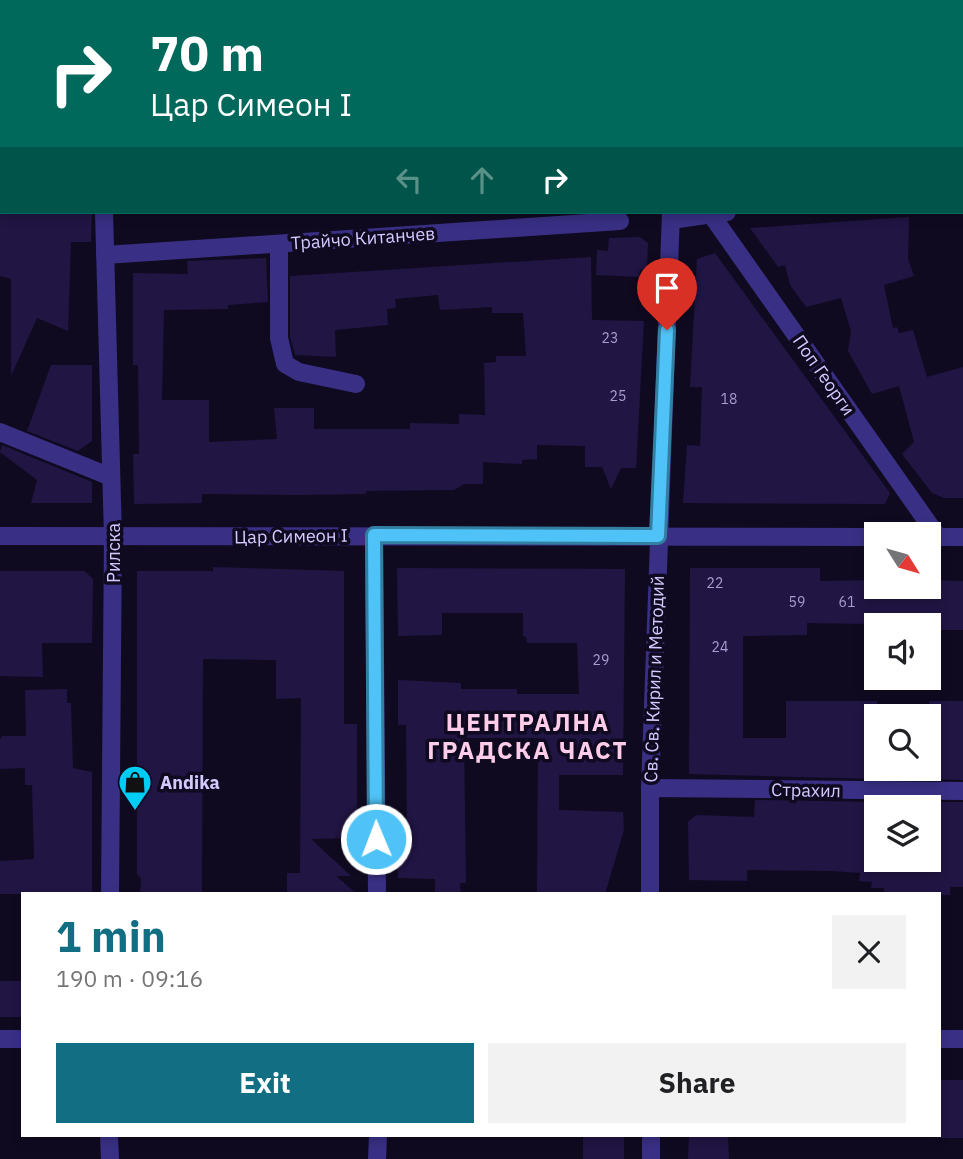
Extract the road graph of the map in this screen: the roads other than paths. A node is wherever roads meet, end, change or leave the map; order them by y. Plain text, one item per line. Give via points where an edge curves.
1 (104, 214) edge
2 (695, 214) edge
3 (720, 214) edge
4 (671, 216) edge
5 (621, 222) dead end
6 (279, 244) junction
7 (105, 255) junction
8 (356, 384) dead end
9 (0, 432) edge
10 (111, 477) junction
11 (924, 522) edge
12 (374, 535) junction
13 (0, 536) edge
14 (658, 536) junction
15 (113, 537) junction
16 (864, 537) edge
17 (942, 537) edge
18 (963, 537) edge
19 (650, 788) junction
20 (963, 792) edge
21 (110, 892) edge
22 (377, 892) edge
23 (650, 892) edge
24 (0, 1039) edge
25 (21, 1039) edge
26 (941, 1039) edge
27 (963, 1039) edge
28 (110, 1137) edge
29 (377, 1137) edge
30 (651, 1137) edge
31 (110, 1159) edge
32 (377, 1159) edge
33 (651, 1159) edge

1 - 7 street, Рилска
2 - 4 street
3 - 11 street, Поп Георги
4 - 14 street, Св. Св. Кирил и Методий
5 - 6 street, Трайчо Китанчев
6 - 7 street, Трайчо Китанчев
6 - 8 street via 279,338 285,363 299,372
7 - 10 street, Рилска
9 - 10 street
10 - 15 street, Рилска
12 - 14 street, Цар Симеон I
12 - 15 street, Цар Симеон I
12 - 22 street
13 - 15 street, Цар Симеон I
14 - 16 street, Цар Симеон I
14 - 19 street, Св. Св. Кирил и Методий
15 - 21 street, Рилска
17 - 18 street
19 - 20 street, Страхил
19 - 23 street, Св. Св. Кирил и Методий
24 - 25 street
26 - 27 street
28 - 31 street
29 - 32 street
30 - 33 street

